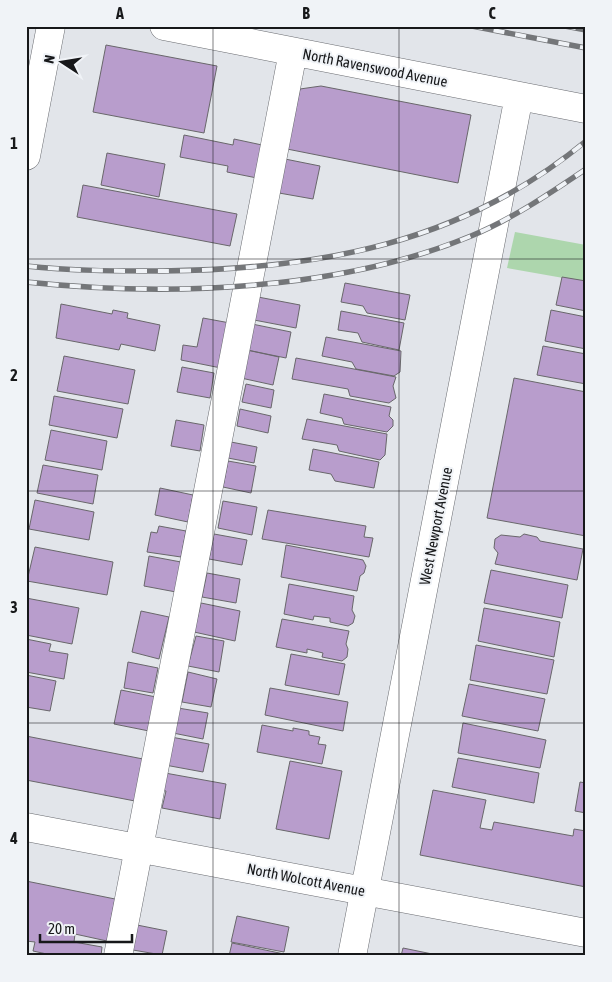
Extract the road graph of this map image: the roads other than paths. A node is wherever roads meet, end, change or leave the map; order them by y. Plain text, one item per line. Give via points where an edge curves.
1 (52, 26) edge
2 (164, 26) edge
3 (293, 52) junction
4 (519, 96) junction
5 (586, 109) edge
6 (26, 156) edge
7 (26, 827) edge
8 (139, 848) junction
9 (364, 892) junction
10 (586, 934) edge
11 (118, 956) edge
12 (352, 956) edge

1 - 6 street
2 - 3 street, North Ravenswood Avenue
3 - 4 street, North Ravenswood Avenue
3 - 8 street
4 - 5 street, North Ravenswood Avenue
4 - 9 street, West Newport Avenue
7 - 8 street, North Wolcott Avenue
8 - 9 street, North Wolcott Avenue
8 - 11 street
9 - 10 street, North Wolcott Avenue
9 - 12 street, West Newport Avenue

